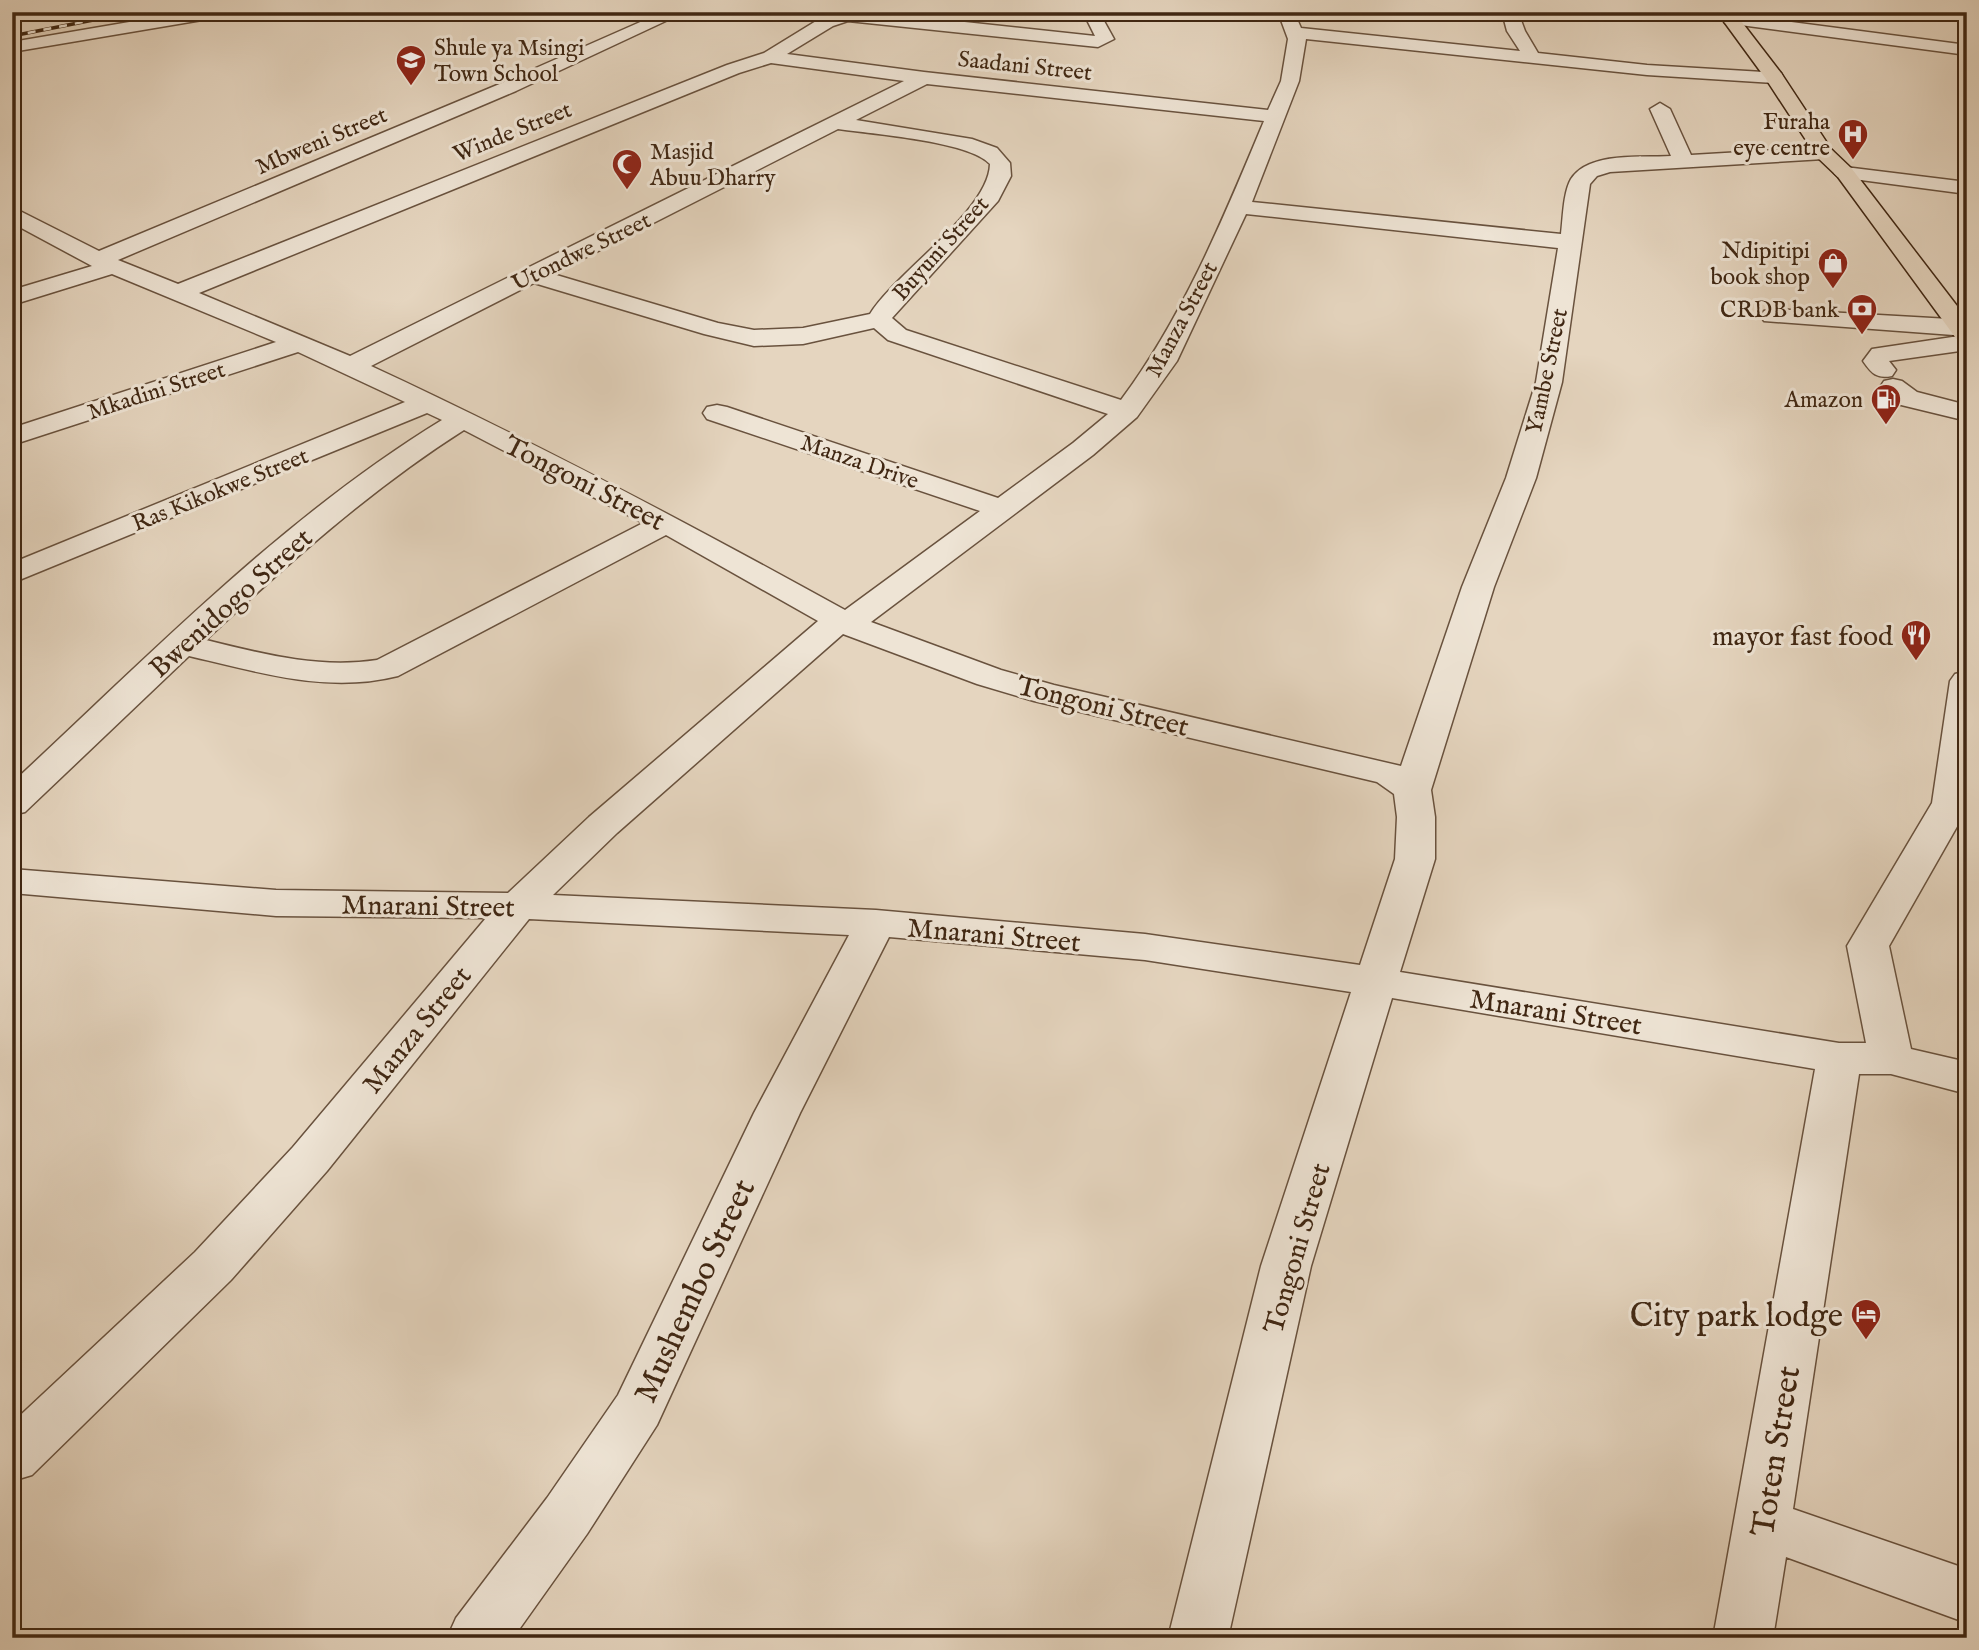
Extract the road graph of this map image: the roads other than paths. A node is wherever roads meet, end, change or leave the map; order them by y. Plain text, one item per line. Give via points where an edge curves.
1 (220, 12) edge
2 (677, 12) edge
3 (1091, 12) edge
4 (1510, 12) edge
5 (1947, 12) edge
6 (854, 14) edge
7 (1967, 15) edge
8 (1728, 16) edge
9 (1290, 22) edge
10 (12, 47) edge
11 (1967, 50) edge
12 (770, 57) junction
13 (1532, 58) junction
14 (1774, 77) junction
15 (924, 78) junction
16 (1660, 109) dead end
17 (1276, 117) junction
18 (839, 123) junction
19 (1824, 153) junction
20 (1684, 161) junction
21 (1845, 173) junction
22 (1967, 188) edge
23 (1239, 207) junction
24 (12, 214) edge
25 (1570, 242) junction
26 (107, 263) junction
27 (532, 275) junction
28 (177, 293) junction
29 (12, 298) edge
30 (1773, 316) dead end
31 (879, 319) junction
32 (1965, 334) edge
33 (300, 343) junction
34 (351, 366) junction
35 (427, 403) junction
36 (1128, 411) junction
37 (717, 413) dead end
38 (1967, 414) edge
39 (463, 419) junction
40 (12, 438) edge
41 (1003, 509) junction
42 (666, 523) junction
43 (12, 574) edge
44 (843, 622) junction
45 (182, 644) junction
46 (1967, 681) edge
47 (1412, 790) junction
48 (12, 804) edge
49 (12, 881) edge
50 (518, 906) junction
51 (876, 923) junction
52 (1378, 982) junction
53 (1839, 1058) junction
54 (1891, 1059) junction
55 (1967, 1078) edge
56 (12, 1458) edge
57 (1762, 1523) junction
58 (1967, 1596) edge
59 (477, 1638) edge
60 (1198, 1638) edge
61 (1742, 1638) edge

1 - 10 street
2 - 26 street, Mbweni Street
3 - 6 street via 1105,39 1098,42
4 - 13 street
5 - 7 street
6 - 12 street, Winde Street via 816,29
8 - 11 street
8 - 14 highway
9 - 13 street
9 - 17 street, Manza Street via 1297,39 1290,81
12 - 15 street, Saadani Street
12 - 28 street, Winde Street
13 - 14 street
14 - 19 highway
15 - 17 street, Saadani Street
15 - 18 street, Utondwe Street
16 - 20 street
17 - 23 street, Manza Street
18 - 27 street, Utondwe Street
18 - 31 street, Buyuni Street via 965,143 990,152 1000,163 1000,176 990,196
19 - 20 street, Yambe Street
19 - 21 highway
20 - 25 street, Yambe Street via 1607,166 1590,172 1580,182
21 - 22 street
21 - 32 highway
23 - 25 street
23 - 36 street, Manza Street via 1164,361
24 - 26 street, Tongoni Street
25 - 47 street, Yambe Street via 1549,382 1539,418
26 - 28 street, Tongoni Street
26 - 29 street, Mbweni Street
27 - 31 street via 754,338 803,336
27 - 34 street, Utondwe Street
28 - 33 street, Tongoni Street
30 - 32 street
31 - 36 street, Buyuni Street via 897,335
32 - 38 street via 1881,354 1876,360 1907,398
33 - 34 street, Tongoni Street
33 - 40 street, Mkadini Street
34 - 35 street, Tongoni Street
35 - 39 street, Tongoni Street
35 - 43 street, Ras Kikokwe Street
36 - 41 street, Manza Street
37 - 41 street, Manza Drive
39 - 42 street, Tongoni Street
39 - 45 street, Bwenidogo Street via 372,477
41 - 44 street, Manza Street
42 - 44 street, Tongoni Street
42 - 45 street via 386,669 353,675 318,674
44 - 47 street, Tongoni Street via 1046,694 1334,759 1390,774
44 - 50 street, Manza Street via 603,825
45 - 48 street, Bwenidogo Street
46 - 54 street via 1951,803 1868,946
47 - 52 street, Tongoni Street via 1415,859
49 - 50 street, Mnarani Street via 276,903
50 - 51 street, Mnarani Street
50 - 56 street, Manza Street via 310,1159 213,1266
51 - 52 street, Mnarani Street via 1144,947
51 - 59 street, Mushembo Street via 776,1113 638,1409
52 - 53 street, Mnarani Street
52 - 60 street, Tongoni Street via 1286,1266
53 - 54 street, Mnarani Street
53 - 57 street, Toten Street
54 - 55 street, Mnarani Street
57 - 58 street
57 - 61 street, Toten Street

